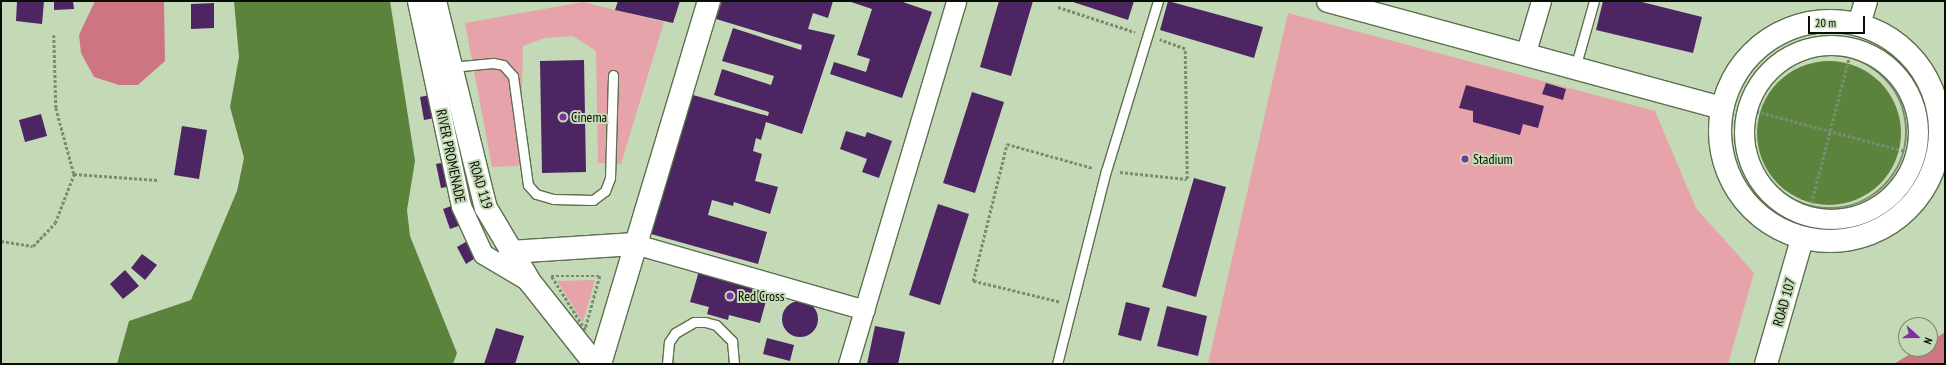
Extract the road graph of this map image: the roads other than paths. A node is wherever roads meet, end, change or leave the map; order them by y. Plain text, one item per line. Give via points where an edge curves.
1 (417, 1) edge
2 (435, 1) edge
3 (709, 1) edge
4 (956, 1) edge
5 (1158, 1) edge
6 (1328, 1) edge
7 (1541, 1) edge
8 (1594, 1) edge
9 (1866, 1) edge
10 (1859, 24) junction
11 (1525, 55) junction
12 (449, 67) junction
13 (1575, 68) junction
14 (613, 75) dead end
15 (1721, 108) junction
16 (1941, 161) edge
17 (1868, 212) joint
18 (1802, 239) junction
19 (635, 244) junction
20 (510, 252) junction
21 (530, 282) junction
22 (865, 310) junction
23 (595, 364) edge
24 (600, 364) edge
25 (667, 364) edge
26 (734, 364) edge
27 (848, 364) edge
28 (1057, 364) edge
29 (1766, 364) edge

1 - 21 street, RIVER PROMENADE via 461,206 484,254
2 - 12 street, ROAD 119
3 - 19 street
4 - 22 street
5 - 28 lane via 1145,35
6 - 11 street
7 - 11 street
8 - 13 lane
9 - 10 street
10 - 15 street via 1825,20 1791,27 1760,45 1737,71
10 - 16 street via 1891,38 1917,61 1934,91 1941,125
11 - 13 street
12 - 14 lane via 493,63 503,65 513,76 528,184 536,194 553,199 593,200 605,191 610,178
12 - 20 street, ROAD 119 via 486,208
13 - 15 street
15 - 18 street via 1720,138 1727,172 1744,202 1770,225
16 - 18 street via 1923,192 1900,218 1876,232 1836,243
17 - 17 street via 1892,195 1910,171 1918,142 1917,112 1906,85 1887,64 1856,48 1836,44 1809,47 1783,59 1759,84 1749,102 1744,129 1748,157 1761,184 1782,205 1809,217 1839,219
18 - 29 street, ROAD 107
19 - 20 street
19 - 22 street
19 - 24 street
20 - 21 street, ROAD 119
21 - 23 street, ROAD 119
22 - 27 street
25 - 26 lane via 669,342 675,333 694,322 705,322 716,325 732,341

